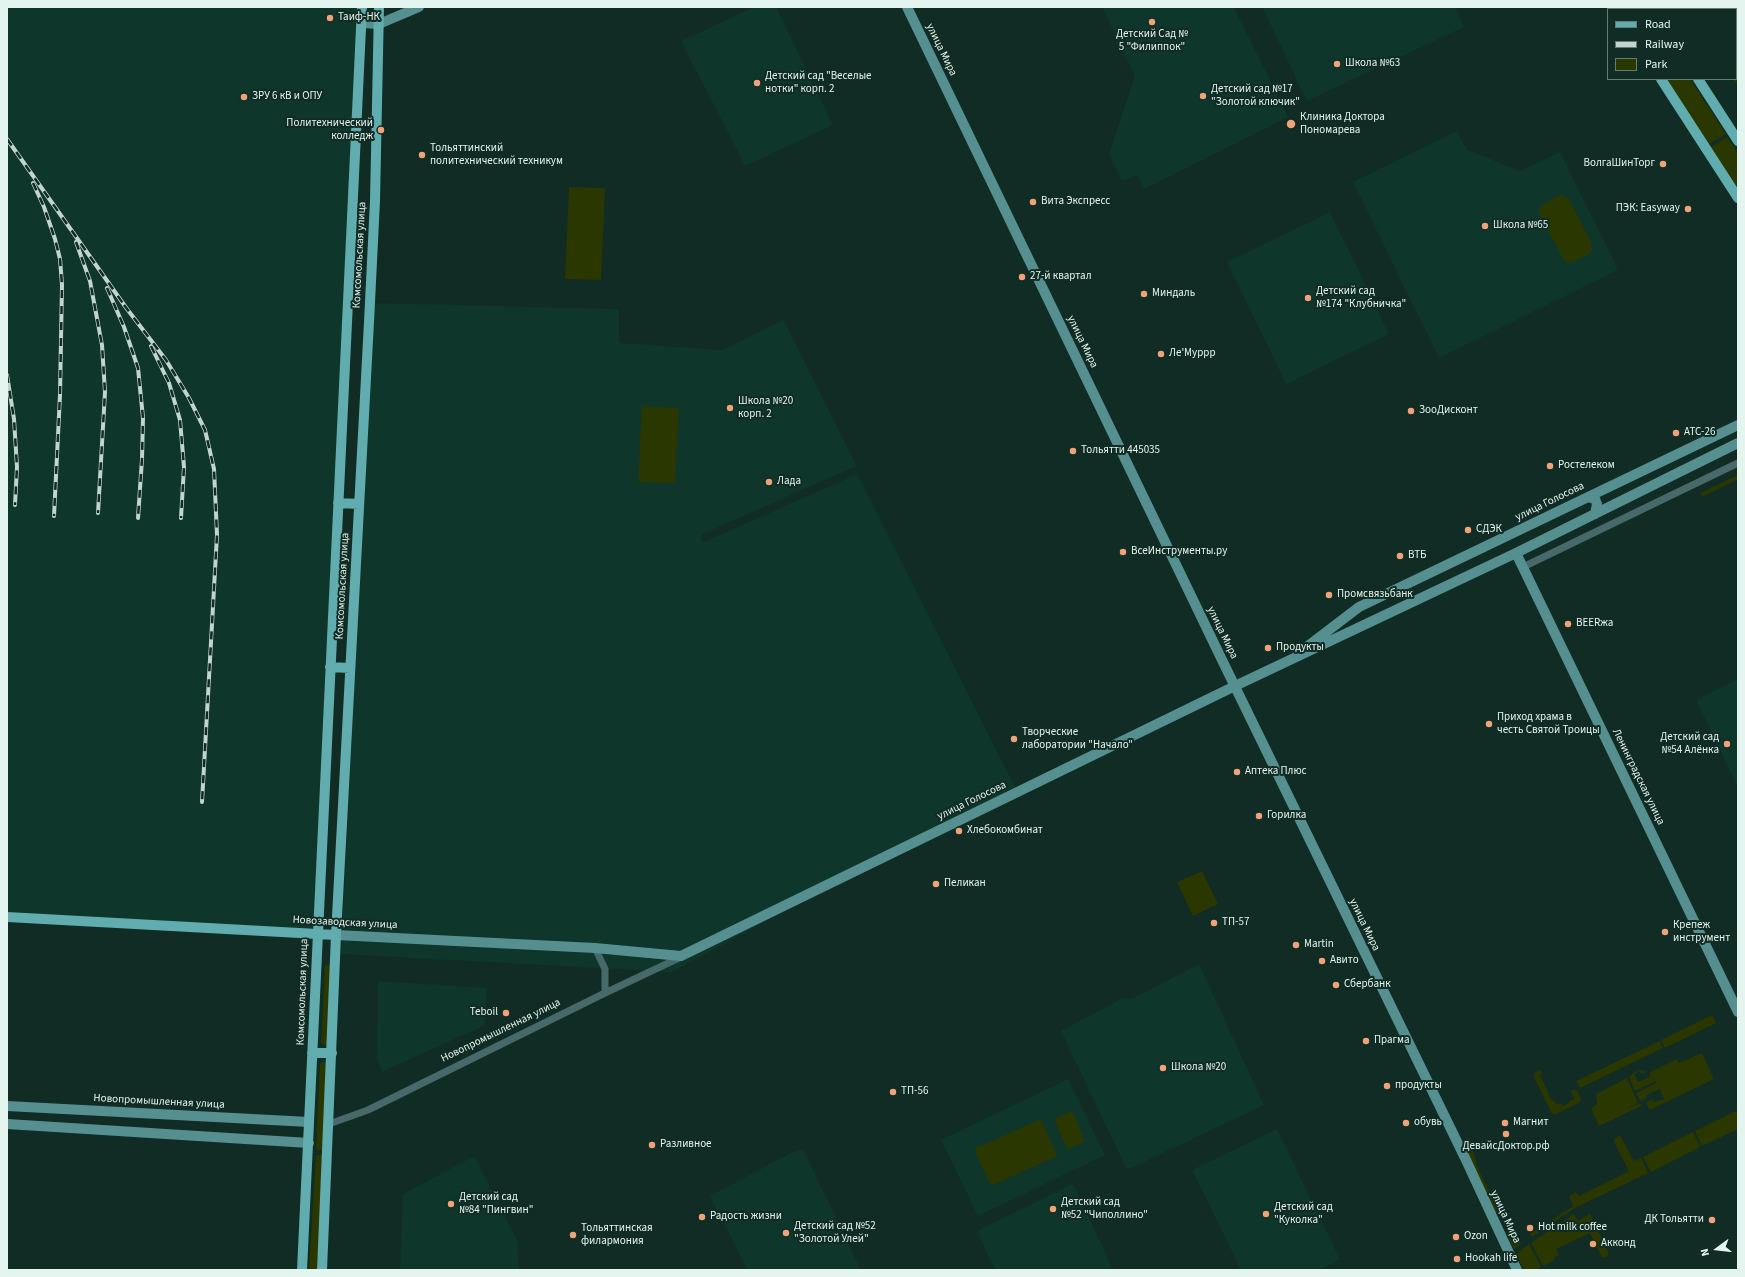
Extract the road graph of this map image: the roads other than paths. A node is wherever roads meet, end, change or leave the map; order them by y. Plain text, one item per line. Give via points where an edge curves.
1 (362, 7) edge
2 (379, 7) edge
3 (419, 7) edge
4 (907, 7) edge
5 (362, 23) junction
6 (379, 24) junction
7 (1662, 80) edge
8 (1699, 80) edge
9 (1738, 141) edge
10 (1738, 198) edge
11 (1738, 425) edge
12 (1738, 443) edge
13 (1738, 463) edge
14 (1588, 497) junction
15 (338, 503) junction
16 (359, 504) junction
17 (1595, 514) junction
18 (1516, 553) junction
19 (1523, 568) junction
20 (1359, 608) junction
21 (1367, 624) junction
22 (330, 667) junction
23 (350, 668) junction
24 (1273, 669) junction
25 (1234, 686) junction
26 (7, 916) edge
27 (317, 934) junction
28 (336, 934) junction
29 (595, 948) junction
30 (681, 956) junction
31 (605, 993) junction
32 (1738, 1012) edge
33 (312, 1053) junction
34 (332, 1053) junction
35 (7, 1106) edge
36 (309, 1122) junction
37 (7, 1124) edge
38 (329, 1124) junction
39 (309, 1143) junction
40 (302, 1270) edge
41 (322, 1270) edge
42 (1517, 1270) edge

1 - 5 main road, Комсомольская улица
2 - 6 main road, Комсомольская улица
3 - 6 main road
4 - 25 main road, улица Мира
5 - 6 main road
5 - 15 main road, Комсомольская улица
6 - 16 main road, Комсомольская улица via 374,209
7 - 10 main road
8 - 9 main road
11 - 14 main road, улица Голосова
12 - 17 main road, улица Голосова
13 - 19 street
14 - 17 main road via 1597,504
14 - 20 main road, улица Голосова
15 - 16 main road
15 - 22 main road, Комсомольская улица
16 - 23 main road, Комсомольская улица
17 - 18 main road, улица Голосова
18 - 19 main road, Ленинградская улица
18 - 21 main road, улица Голосова
19 - 32 main road, Ленинградская улица
20 - 21 main road via 1358,615
20 - 24 main road, улица Голосова
21 - 24 main road, улица Голосова
22 - 23 main road
22 - 27 main road, Комсомольская улица
23 - 28 main road, Комсомольская улица
24 - 25 main road, улица Голосова
25 - 30 main road, улица Голосова
25 - 42 main road, улица Мира via 1466,1160
26 - 27 main road, Новозаводская улица
27 - 28 main road, Новозаводская улица
27 - 33 main road, Комсомольская улица
28 - 29 main road, Новозаводская улица
28 - 34 main road, Комсомольская улица
29 - 30 main road, Новозаводская улица
29 - 31 street via 605,969
30 - 31 street, Новопромышленная улица
31 - 38 street, Новопромышленная улица via 368,1110
33 - 34 main road
33 - 36 main road, Комсомольская улица
34 - 38 main road, Комсомольская улица
35 - 36 main road, Новопромышленная улица
36 - 39 main road, Комсомольская улица
37 - 39 main road
38 - 41 main road, Комсомольская улица
39 - 40 main road, Комсомольская улица

